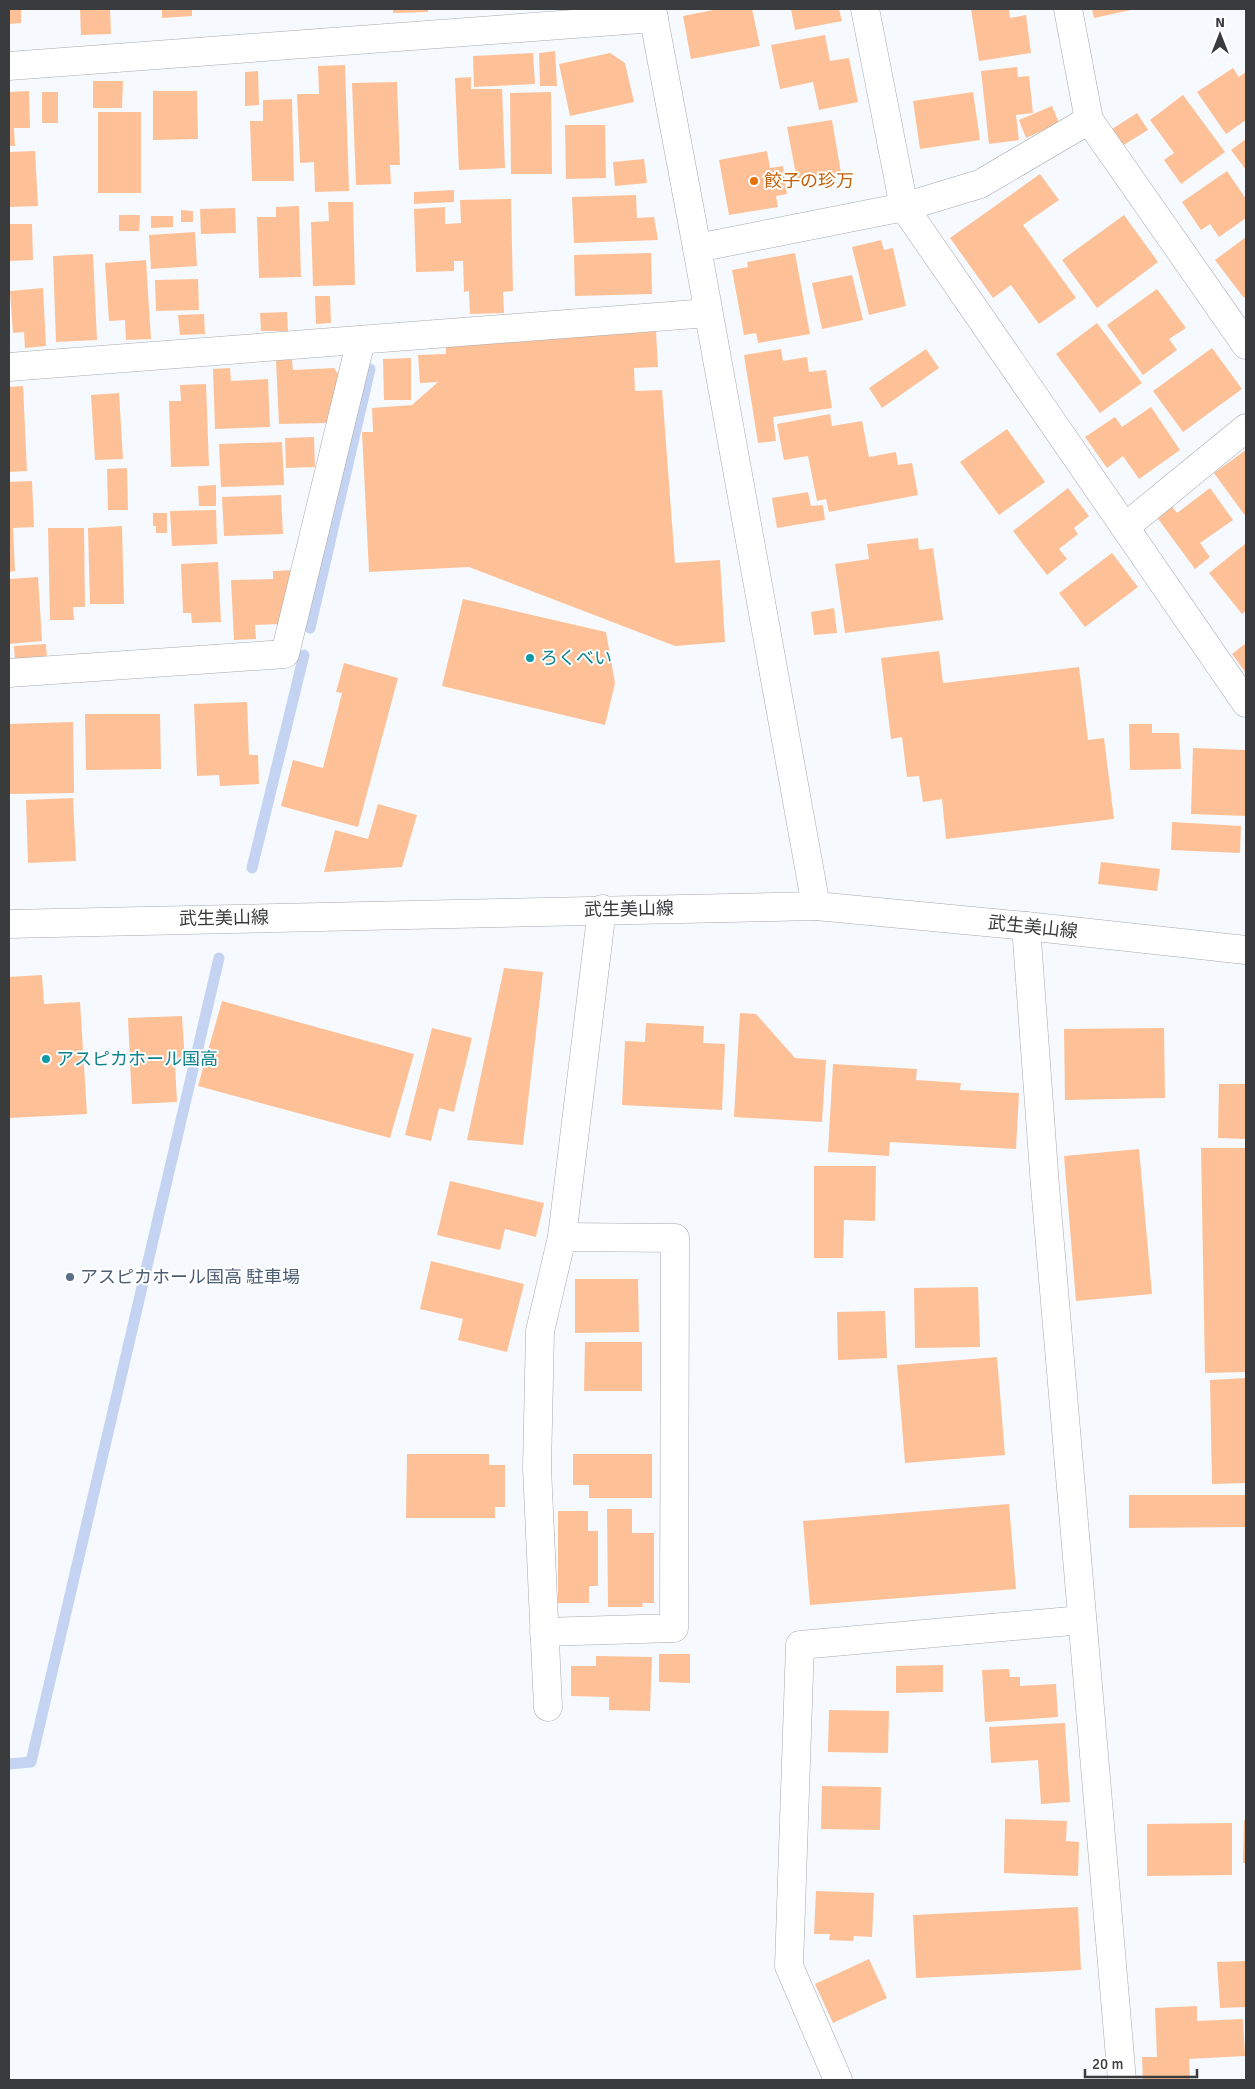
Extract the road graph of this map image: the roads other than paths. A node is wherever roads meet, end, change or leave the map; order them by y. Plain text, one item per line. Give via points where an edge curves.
1 (866, 9) edge
2 (1068, 9) edge
3 (653, 14) edge
4 (9, 66) edge
5 (1089, 120) junction
6 (904, 207) junction
7 (697, 248) junction
8 (708, 313) junction
9 (362, 340) junction
10 (1246, 345) edge
11 (9, 367) edge
12 (1246, 428) edge
13 (1125, 527) junction
14 (9, 673) edge
15 (1246, 703) edge
16 (816, 906) junction
17 (602, 910) junction
18 (9, 924) edge
19 (1026, 926) junction
20 (1246, 950) edge
21 (562, 1237) junction
22 (1082, 1620) junction
23 (544, 1632) junction
24 (548, 1707) dead end
25 (838, 2080) edge
26 (1122, 2080) edge

1 - 6 street
2 - 5 street
3 - 4 street
3 - 7 street
5 - 6 street via 980,184
5 - 10 street
6 - 7 street
6 - 13 street
7 - 8 street
8 - 9 street
8 - 16 street
9 - 11 street
9 - 14 street via 285,654
12 - 13 street
13 - 15 street
16 - 17 street, 武生美山線
16 - 19 street, 武生美山線
17 - 18 street, 武生美山線
17 - 21 street
19 - 20 street, 武生美山線
19 - 22 street
21 - 23 street via 540,1331 536,1468
21 - 23 street via 675,1238 674,1628
22 - 25 street via 800,1645 790,1966
22 - 26 street
23 - 24 street

